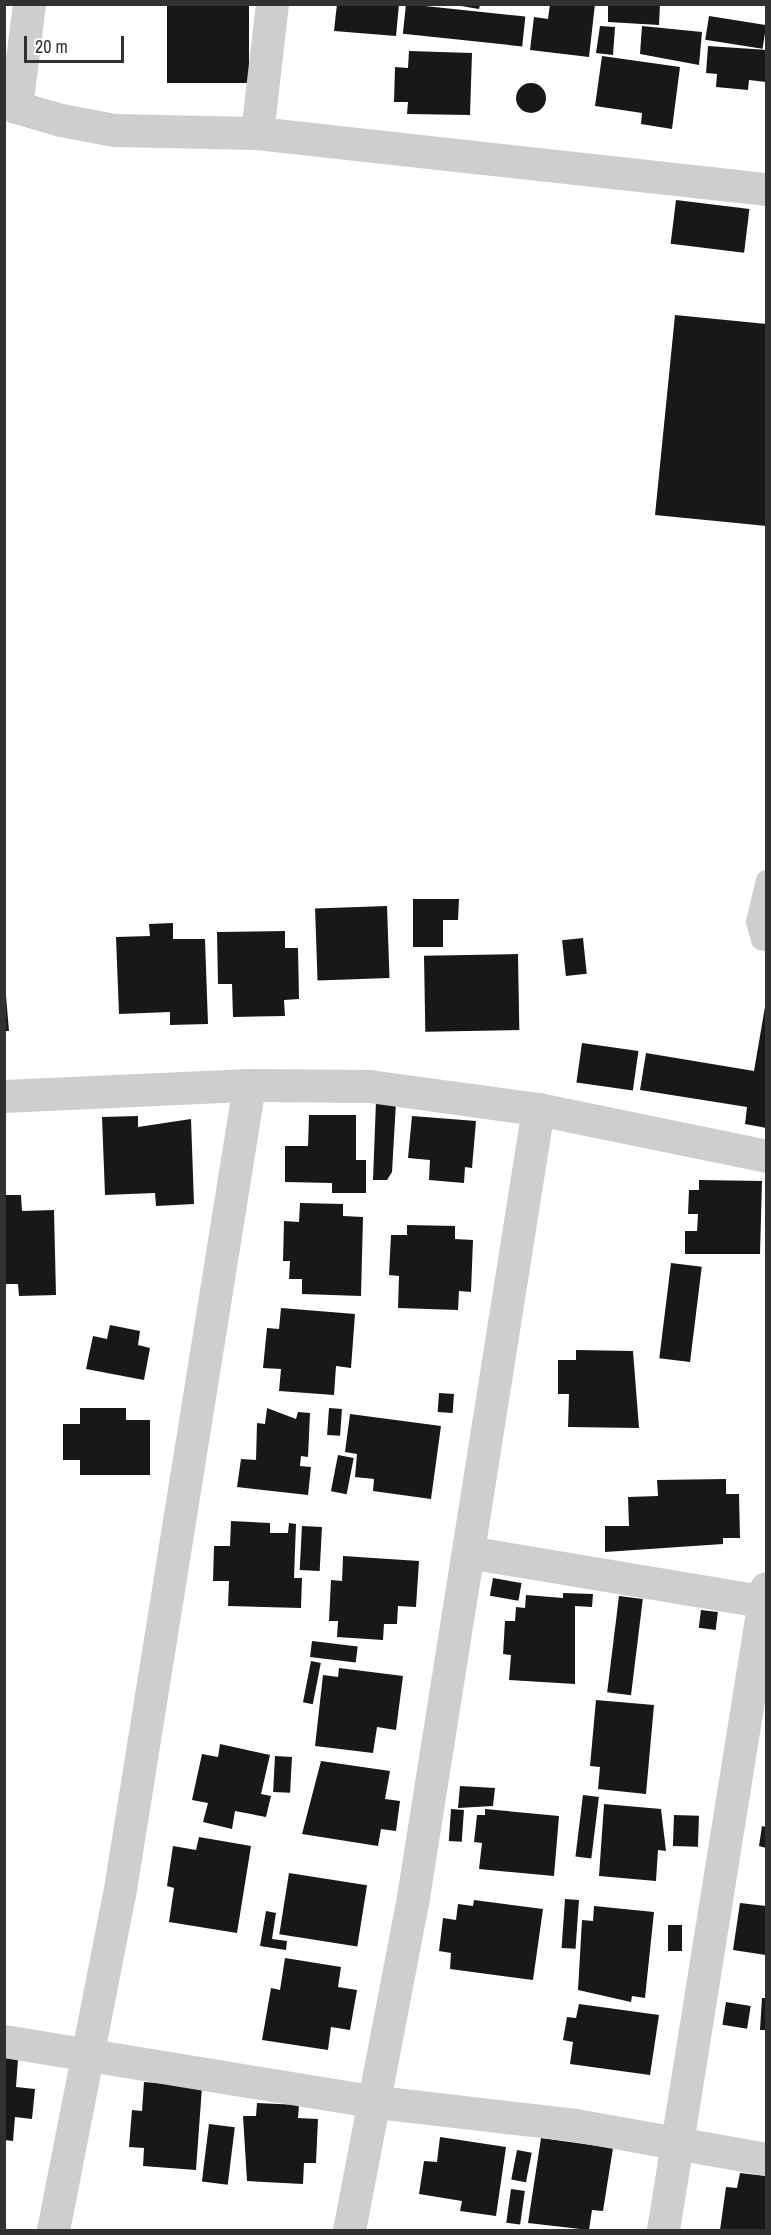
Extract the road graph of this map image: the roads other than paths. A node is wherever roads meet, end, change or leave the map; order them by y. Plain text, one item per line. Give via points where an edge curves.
1 (29, 4) edge
2 (272, 4) edge
3 (10, 106) edge
4 (257, 132) junction
5 (766, 189) edge
6 (766, 880) edge
7 (766, 941) edge
8 (249, 1084) junction
9 (4, 1096) edge
10 (538, 1109) junction
11 (766, 1156) edge
12 (468, 1552) junction
13 (766, 1597) edge
14 (4, 2041) edge
15 (89, 2053) junction
16 (377, 2102) junction
17 (678, 2144) junction
18 (766, 2159) edge
19 (53, 2230) edge
20 (349, 2230) edge
21 (663, 2230) edge

1 - 3 street
2 - 4 street
3 - 4 street via 114,130
4 - 5 street
6 - 7 lane via 756,922 761,940
8 - 9 street
8 - 10 street via 369,1086
8 - 15 street
10 - 11 street
10 - 12 street
12 - 13 street
12 - 16 street
13 - 17 street
14 - 15 street
15 - 16 street
15 - 19 street
16 - 17 street via 532,2119
16 - 20 street
17 - 18 street
17 - 21 street

